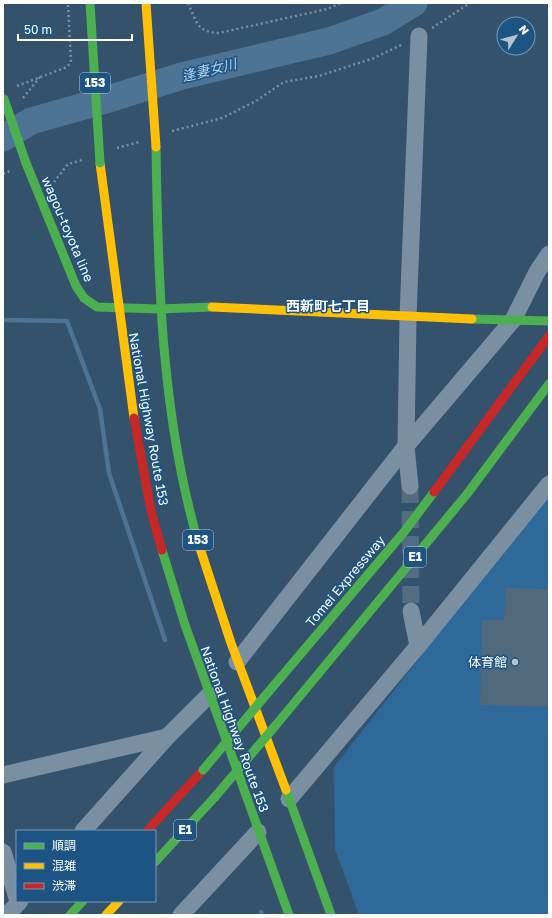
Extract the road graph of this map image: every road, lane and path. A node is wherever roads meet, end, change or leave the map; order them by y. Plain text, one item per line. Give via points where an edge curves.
1 (68, 3) edge
2 (90, 3) edge
3 (146, 3) edge
4 (188, 3) edge
5 (341, 3) edge
6 (470, 3) edge
7 (419, 36) junction
8 (16, 86) dead end
9 (3, 97) edge
10 (166, 133) dead end
11 (144, 140) dead end
12 (113, 150) dead end
13 (83, 159) dead end
14 (55, 189) dead end
15 (549, 254) edge
16 (118, 308) junction
17 (159, 309) junction
18 (408, 317) junction
19 (514, 320) junction
20 (549, 321) edge
21 (549, 336) edge
22 (549, 384) edge
23 (406, 446) junction
24 (549, 484) edge
25 (410, 486) tunnel mouth
26 (411, 611) tunnel mouth
27 (418, 646) junction
28 (236, 662) junction
29 (209, 695) junction
30 (167, 737) junction
31 (3, 775) edge
32 (289, 799) junction
33 (84, 830) edge
34 (149, 830) edge
35 (258, 832) junction
36 (3, 852) edge
37 (156, 861) edge
38 (16, 894) edge
39 (82, 902) edge
40 (118, 902) edge
41 (19, 904) edge
42 (6, 915) edge
43 (70, 915) edge
44 (106, 915) edge
45 (182, 915) edge
46 (289, 915) edge
47 (331, 915) edge

1 - 8 path via 71,62 67,67
2 - 16 main road, National Highway Route 153 / 153, bridge via 100,163
3 - 17 main road, National Highway Route 153 / 153, bridge via 156,147
4 - 5 path via 198,27 207,33 219,33 327,9
6 - 7 path
7 - 10 path via 367,60 319,76 284,82 256,101 222,118
7 - 18 street
9 - 16 main road, wagou-toyota line, bridge via 26,163 76,286 84,298 96,306
11 - 12 path
13 - 14 path via 68,164 53,183
15 - 19 street via 537,272
16 - 17 main road, wagou-toyota line
16 - 29 main road, National Highway Route 153 / 153 via 132,409 151,511
17 - 18 main road, wagou-toyota line via 208,307
17 - 28 main road, National Highway Route 153 / 153 via 169,404 183,484 203,560
18 - 19 main road, wagou-toyota line
18 - 23 street
19 - 20 main road, wagou-toyota line
19 - 23 street
21 - 34 main road, Tomei Expressway / E1, bridge via 404,532 204,770
22 - 37 main road, E1, bridge via 467,494 276,726
23 - 25 street
23 - 28 street
24 - 27 street
26 - 27 street
27 - 32 street
28 - 32 main road, National Highway Route 153 / 153
29 - 30 street
29 - 35 main road, National Highway Route 153 / 153
30 - 31 street
30 - 33 street
32 - 47 main road, National Highway Route 153 / 153
35 - 45 street
35 - 46 main road, National Highway Route 153 / 153
36 - 38 street
39 - 43 main road
40 - 44 main road
41 - 42 street

